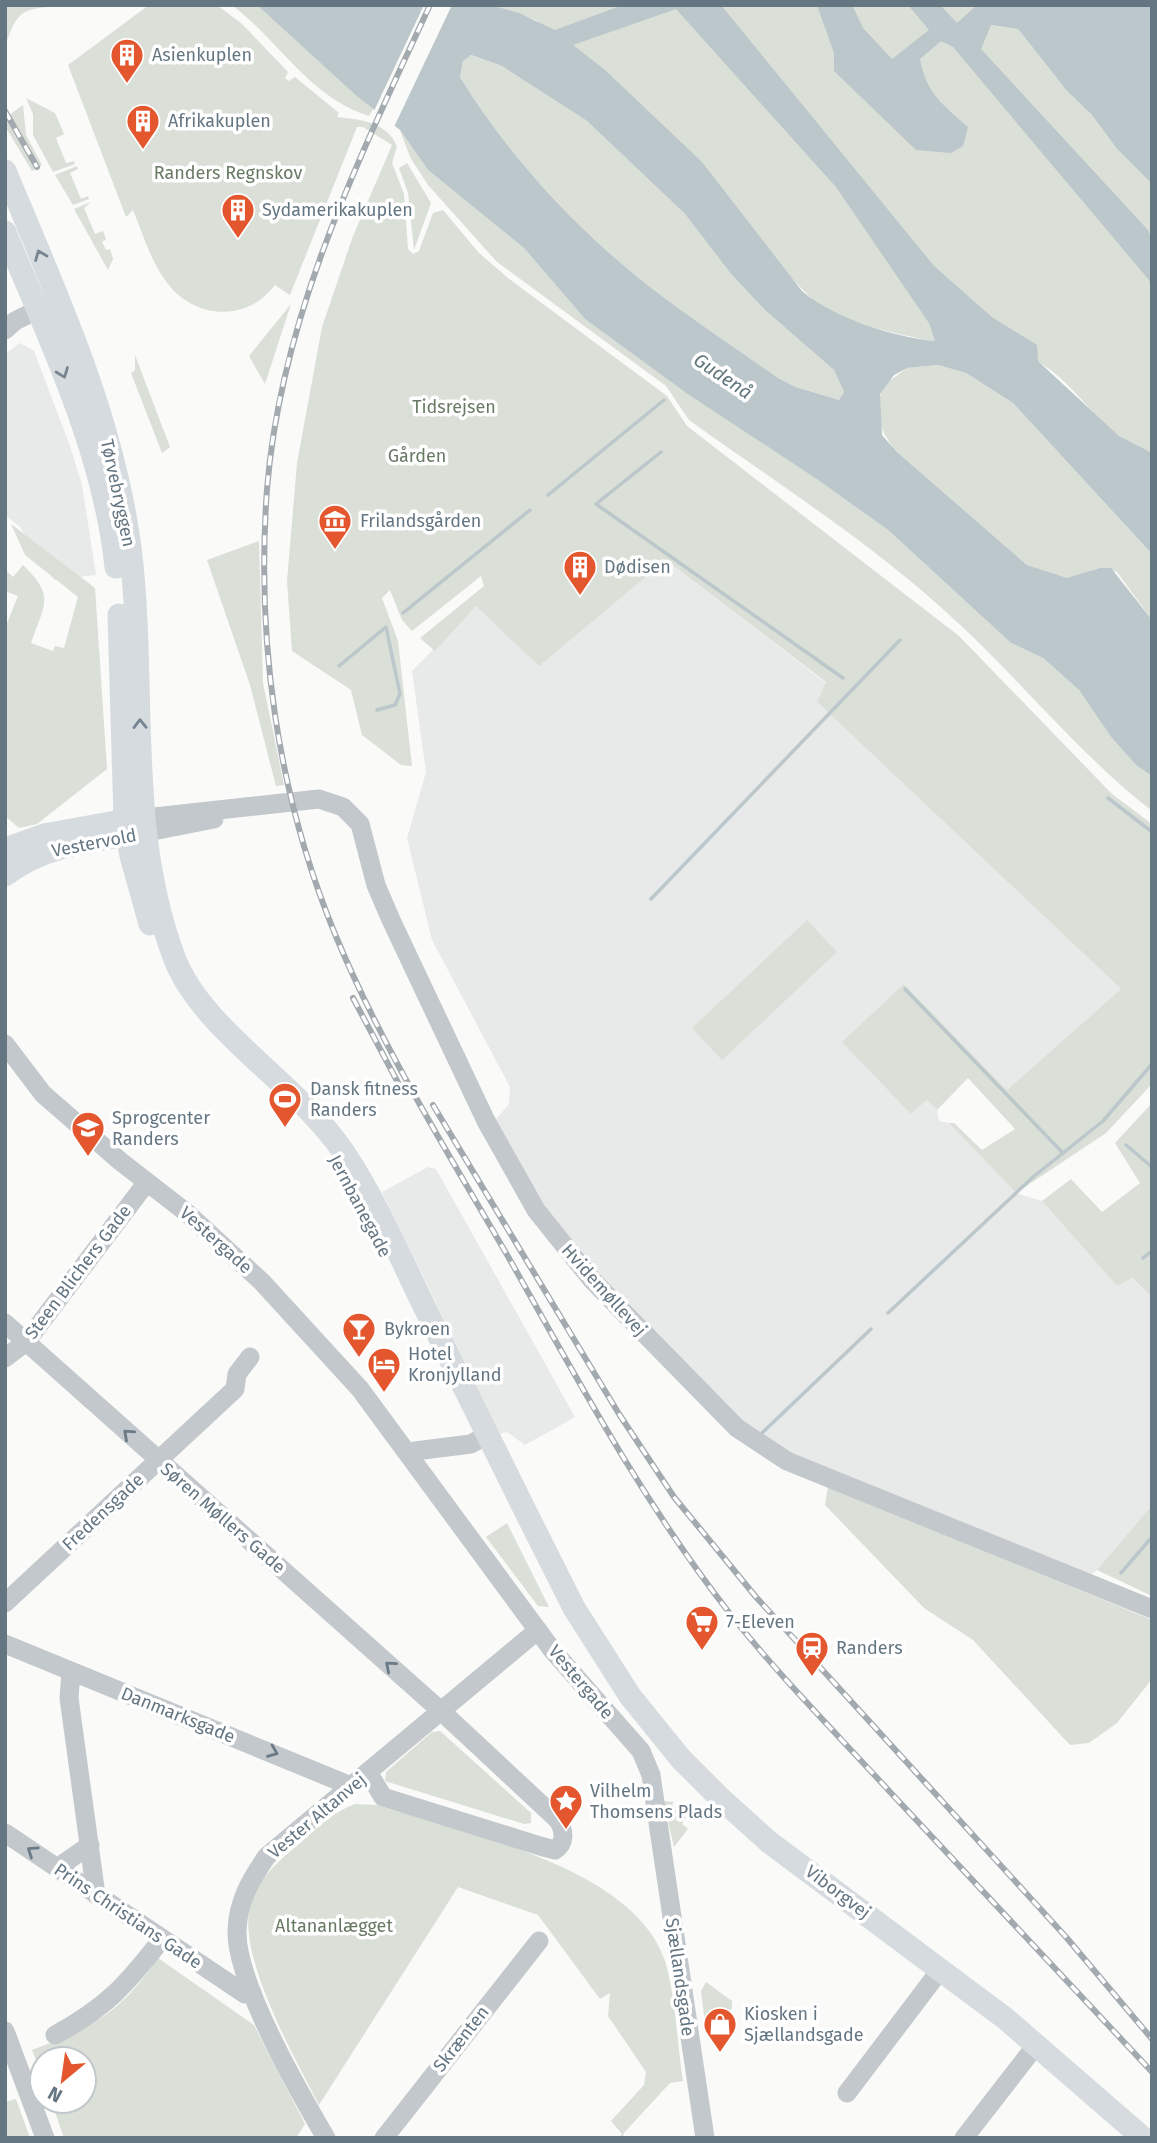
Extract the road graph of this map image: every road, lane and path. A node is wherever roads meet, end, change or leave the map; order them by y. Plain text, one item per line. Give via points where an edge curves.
1 (5, 171) edge
2 (5, 232) edge
3 (58, 299) junction
4 (38, 310) junction
5 (5, 330) edge
6 (136, 826) junction
7 (5, 849) edge
8 (5, 875) edge
9 (5, 1044) edge
10 (147, 1182) junction
11 (5, 1323) edge
12 (26, 1342) junction
13 (250, 1357) dead end
14 (5, 1358) edge
15 (483, 1437) junction
16 (410, 1455) junction
17 (158, 1461) junction
18 (5, 1603) edge
19 (1152, 1609) edge
20 (571, 1615) joint
21 (538, 1630) junction
22 (5, 1644) edge
23 (71, 1672) junction
24 (442, 1712) junction
25 (368, 1772) junction
26 (351, 1786) junction
27 (657, 1816) joint
28 (5, 1833) edge
29 (90, 1845) junction
30 (57, 1868) junction
31 (96, 1895) junction
32 (162, 1939) junction
33 (538, 1941) dead end
34 (937, 1973) junction
35 (252, 1992) junction
36 (5, 2031) edge
37 (55, 2035) dead end
38 (1033, 2049) junction
39 (847, 2093) dead end
40 (46, 2138) edge
41 (326, 2138) edge
42 (384, 2138) edge
43 (705, 2138) edge
44 (964, 2138) edge
45 (1126, 2138) edge
46 (1143, 2138) edge

3 -> 1 main road, Tørvebryggen
2 - 4 main road, Tørvebryggen
3 - 4 street
6 -> 3 main road, Tørvebryggen via 130,547 101,416
4 - 5 street
4 -> 6 main road, Tørvebryggen via 80,418 114,547
6 - 7 main road, Vestervold via 44,835
6 - 8 main road, Vestervold via 50,849
6 - 15 main road, Jernbanegade via 153,932 180,994 204,1024 297,1111 333,1154
6 - 19 street, Hvidemøllevej via 319,799 343,807 360,824 376,885 391,920 486,1121 536,1210 592,1280 737,1428 787,1461
9 - 10 street, Vestergade via 43,1094
10 - 12 street, Steen Blichers Gade
10 - 16 street, Vestergade via 262,1282 360,1389
11 - 12 street, Søren Møllers Gade
12 - 14 street, Steen Blichers Gade
17 -> 12 street, Søren Møllers Gade
13 - 17 street, Fredensgade via 237,1374 235,1389
15 - 16 street via 471,1444
15 - 20 main road, Jernbanegade
16 - 21 street, Vestergade
17 - 18 street, Fredensgade
24 -> 17 street, Søren Møllers Gade
20 - 34 main road, Viborgvej via 640,1726 711,1805 762,1851
21 - 24 street, Vester Altanvej
21 - 27 street, Vestergade via 641,1751 648,1763
22 - 23 street, Danmarksgade
23 -> 26 street, Danmarksgade
23 - 29 street via 69,1698
24 - 25 street, Vester Altanvej
24 - 25 street via 558,1820 563,1832 559,1847 540,1846 383,1797
25 - 26 street, Vester Altanvej
26 - 35 street, Vester Altanvej via 267,1856 250,1880 237,1929 239,1957
27 - 43 street, Sjællandsgade
30 -> 28 street, Prins Christians Gade
29 - 30 street
29 - 31 street
30 - 31 street, Prins Christians Gade
31 - 32 street, Prins Christians Gade
32 - 35 street, Prins Christians Gade via 245,1994
32 - 37 street via 109,2002
33 - 42 street, Skrænten
34 - 38 main road, Viborgvej
34 - 39 street
35 - 41 street, Vester Altanvej
36 - 40 street
38 - 44 street
38 - 45 main road, Viborgvej
38 - 46 main road, Viborgvej

